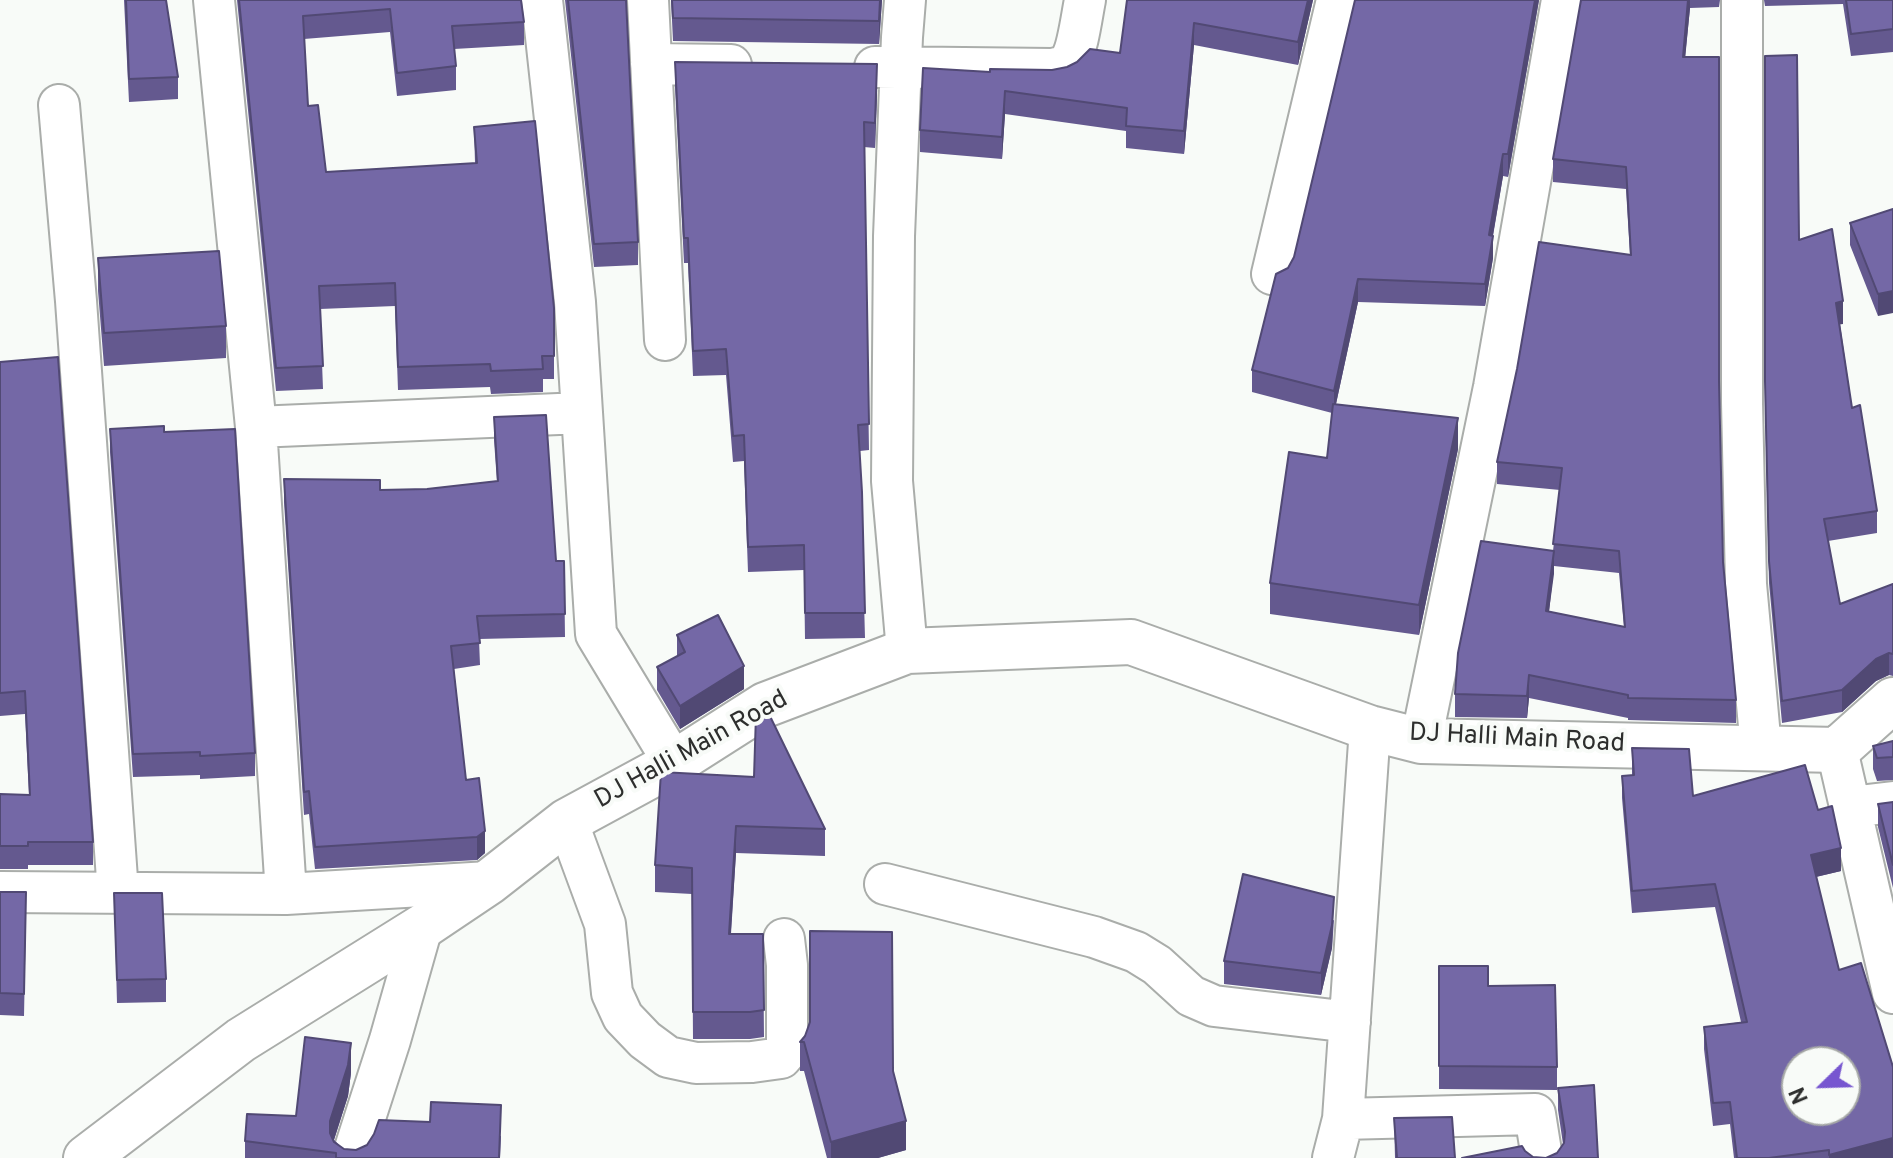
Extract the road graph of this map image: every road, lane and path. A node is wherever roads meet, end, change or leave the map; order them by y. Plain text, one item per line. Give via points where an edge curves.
1 (214, 0) edge
2 (542, 0) edge
3 (648, 0) edge
4 (905, 0) edge
5 (1085, 0) edge
6 (1337, 0) edge
7 (1562, 0) edge
8 (1742, 0) edge
9 (651, 64) junction
10 (760, 66) edge
11 (838, 67) edge
12 (901, 68) junction
13 (59, 105) dead end
14 (1272, 274) edge
15 (665, 340) dead end
16 (582, 413) junction
17 (256, 427) junction
18 (907, 651) junction
19 (1893, 700) edge
20 (1370, 728) junction
21 (1421, 741) junction
22 (1761, 748) junction
23 (1837, 750) junction
24 (674, 763) junction
25 (1893, 802) edge
26 (1850, 807) junction
27 (567, 821) junction
28 (489, 882) junction
29 (885, 884) dead end
30 (0, 892) edge
31 (118, 893) junction
32 (286, 894) junction
33 (422, 927) junction
34 (784, 939) dead end
35 (1893, 993) edge
36 (1350, 1022) junction
37 (1343, 1119) junction
38 (86, 1158) edge
39 (352, 1158) edge
40 (1333, 1158) edge
41 (1542, 1158) edge

1 - 17 street
2 - 16 street
3 - 9 street
4 - 12 street
5 - 12 street via 1071,59 1062,67
6 - 14 street
7 - 21 street via 1494,387
8 - 22 street via 1746,568
9 - 10 street
9 - 15 street
11 - 12 street
12 - 18 street via 892,481
13 - 31 street
16 - 17 street
16 - 24 street via 596,634
17 - 32 street
18 - 20 street, DJ Halli Main Road via 1131,642
18 - 24 street, DJ Halli Main Road via 765,705
19 - 23 street
20 - 21 street, DJ Halli Main Road
20 - 36 street
21 - 22 street, DJ Halli Main Road
22 - 23 street, DJ Halli Main Road
23 - 26 street
24 - 27 street, DJ Halli Main Road
25 - 26 street
26 - 35 street
27 - 28 street, DJ Halli Main Road
27 - 34 street via 605,924 612,993 623,1017 668,1057 696,1063 781,1058 787,1051
28 - 32 street
28 - 33 street, DJ Halli Main Road
29 - 36 street via 1136,952 1191,996 1214,1006
30 - 31 street
31 - 32 street
33 - 38 street, DJ Halli Main Road via 241,1040
33 - 39 street
36 - 37 street
37 - 40 street
37 - 41 street via 1535,1114

